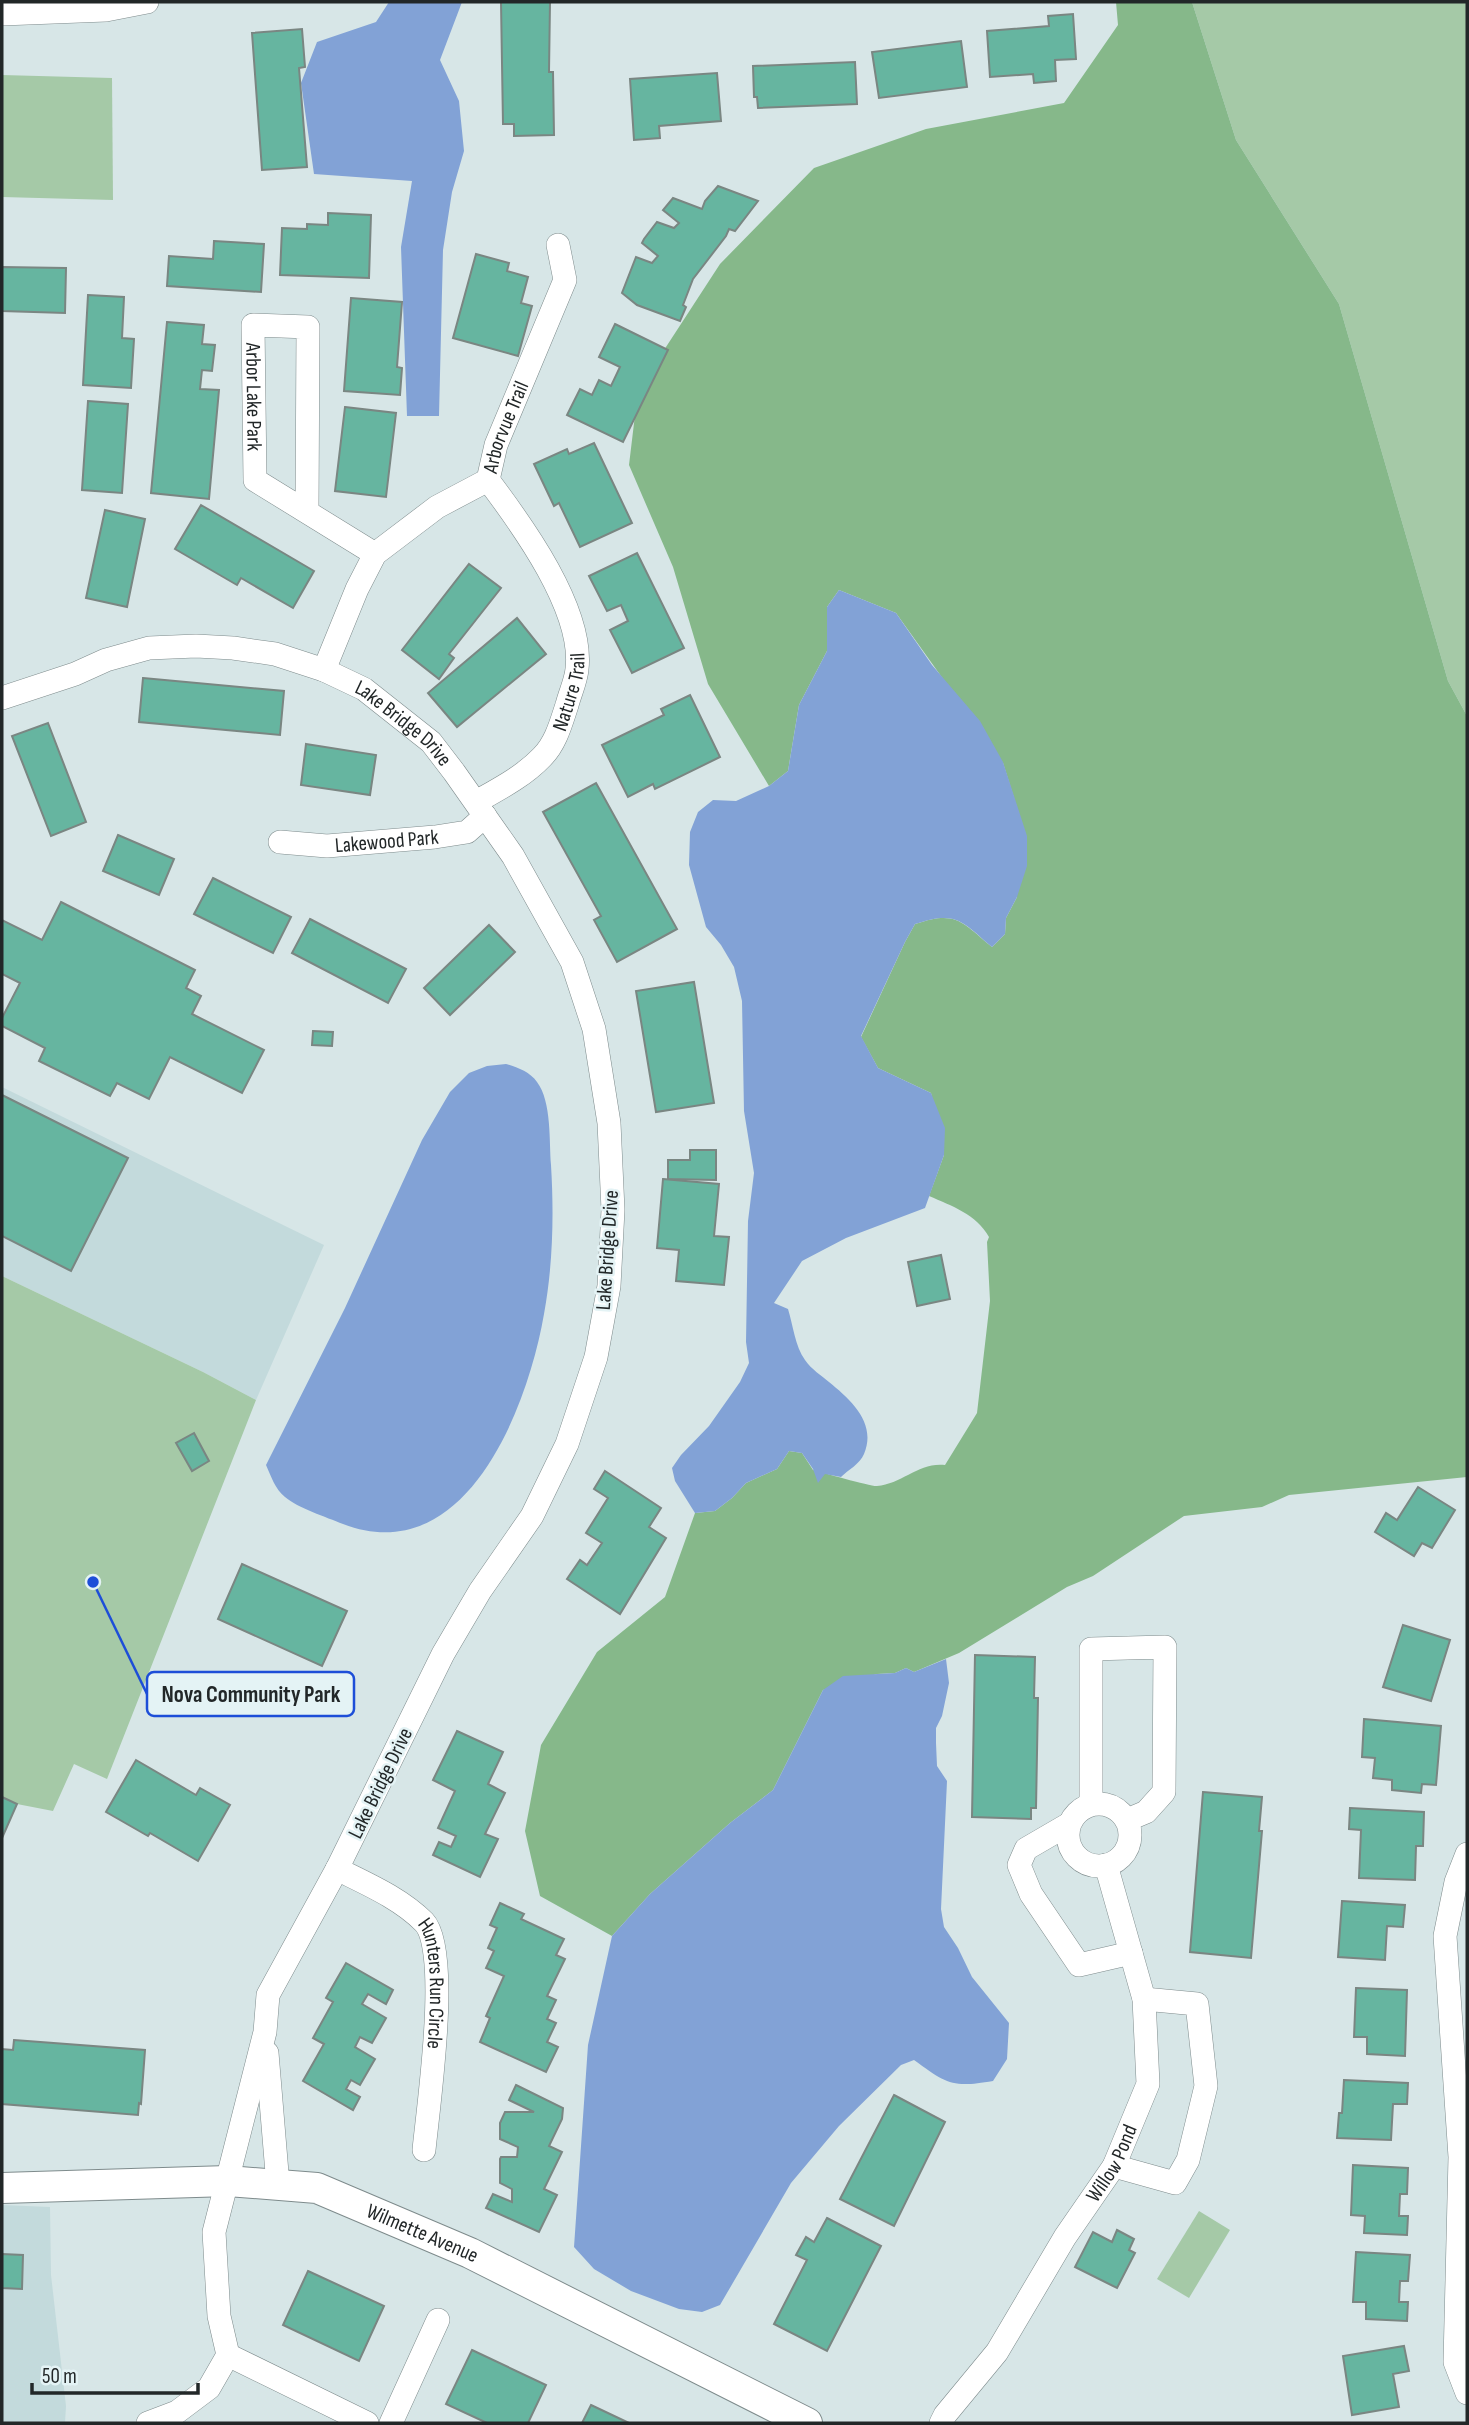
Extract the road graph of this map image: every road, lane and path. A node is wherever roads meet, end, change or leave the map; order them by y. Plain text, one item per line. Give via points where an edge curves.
1 (146, 2) edge
2 (2, 14) edge
3 (558, 245) dead end
4 (488, 480) junction
5 (307, 510) junction
6 (375, 554) junction
7 (324, 670) junction
8 (11, 696) edge
9 (2, 708) edge
10 (481, 809) junction
11 (280, 842) dead end
12 (1091, 1804) junction
13 (1127, 1820) junction
14 (1069, 1824) junction
15 (1467, 1854) edge
16 (1106, 1865) junction
17 (337, 1869) junction
18 (1131, 1953) junction
19 (1144, 1999) junction
20 (265, 2032) junction
21 (424, 2150) dead end
22 (1463, 2157) edge
23 (1114, 2166) junction
24 (228, 2181) junction
25 (278, 2185) junction
26 (2, 2188) edge
27 (438, 2319) dead end
28 (228, 2355) junction
29 (1467, 2393) edge
30 (797, 2421) edge
31 (148, 2423) edge
32 (367, 2423) edge
33 (391, 2423) edge
34 (941, 2423) edge

1 - 2 street via 106,10
3 - 4 street, Arborvue Trail via 565,280 496,445
4 - 6 street, Arborvue Trail via 437,507
4 - 10 street, Nature Trail via 541,554 569,617 577,645 577,670 556,737 543,757
5 - 5 street, Arbor Lake Park via 255,480 253,325 308,327
5 - 6 street, Arbor Lake Park
6 - 7 street, Arborvue Trail
7 - 8 street, Lake Bridge Drive via 275,654 233,648 149,648
7 - 10 street, Lake Bridge Drive via 364,689 431,743
8 - 9 street, Lake Bridge Drive
10 - 11 street, Lakewood Park via 467,832 327,846
10 - 17 street, Lake Bridge Drive via 572,962 594,1029 609,1123 613,1210 609,1286 596,1357 567,1444 532,1516 443,1654
12 - 13 street via 1112,1806
12 - 13 street via 1091,1648 1165,1647 1164,1792 1146,1812
12 - 14 street
13 - 16 street via 1130,1840 1126,1850
14 - 16 street via 1073,1853 1090,1865
14 - 18 street via 1026,1849 1019,1865 1031,1895 1079,1965
15 - 22 street via 1445,1936
16 - 18 street, Willow Pond
17 - 20 street, Lake Bridge Drive via 268,1995
17 - 21 street, Hunters Run Circle via 386,1893 426,1924 433,1946 437,2007
18 - 19 street, Willow Pond
19 - 23 street, Willow Pond via 1148,2084
19 - 23 street via 1197,2004 1206,2086 1188,2160 1175,2183
20 - 24 street, Lake Bridge Drive
20 - 25 street
22 - 29 street via 1455,2362
23 - 34 street, Willow Pond via 1065,2237 997,2353
24 - 25 street, Wilmette Avenue
24 - 26 street, Wilmette Avenue
24 - 28 street, Lake Bridge Drive via 214,2232 219,2316
25 - 30 street, Wilmette Avenue via 317,2188 470,2253
27 - 33 street
28 - 31 street via 209,2388 177,2412
28 - 32 street

